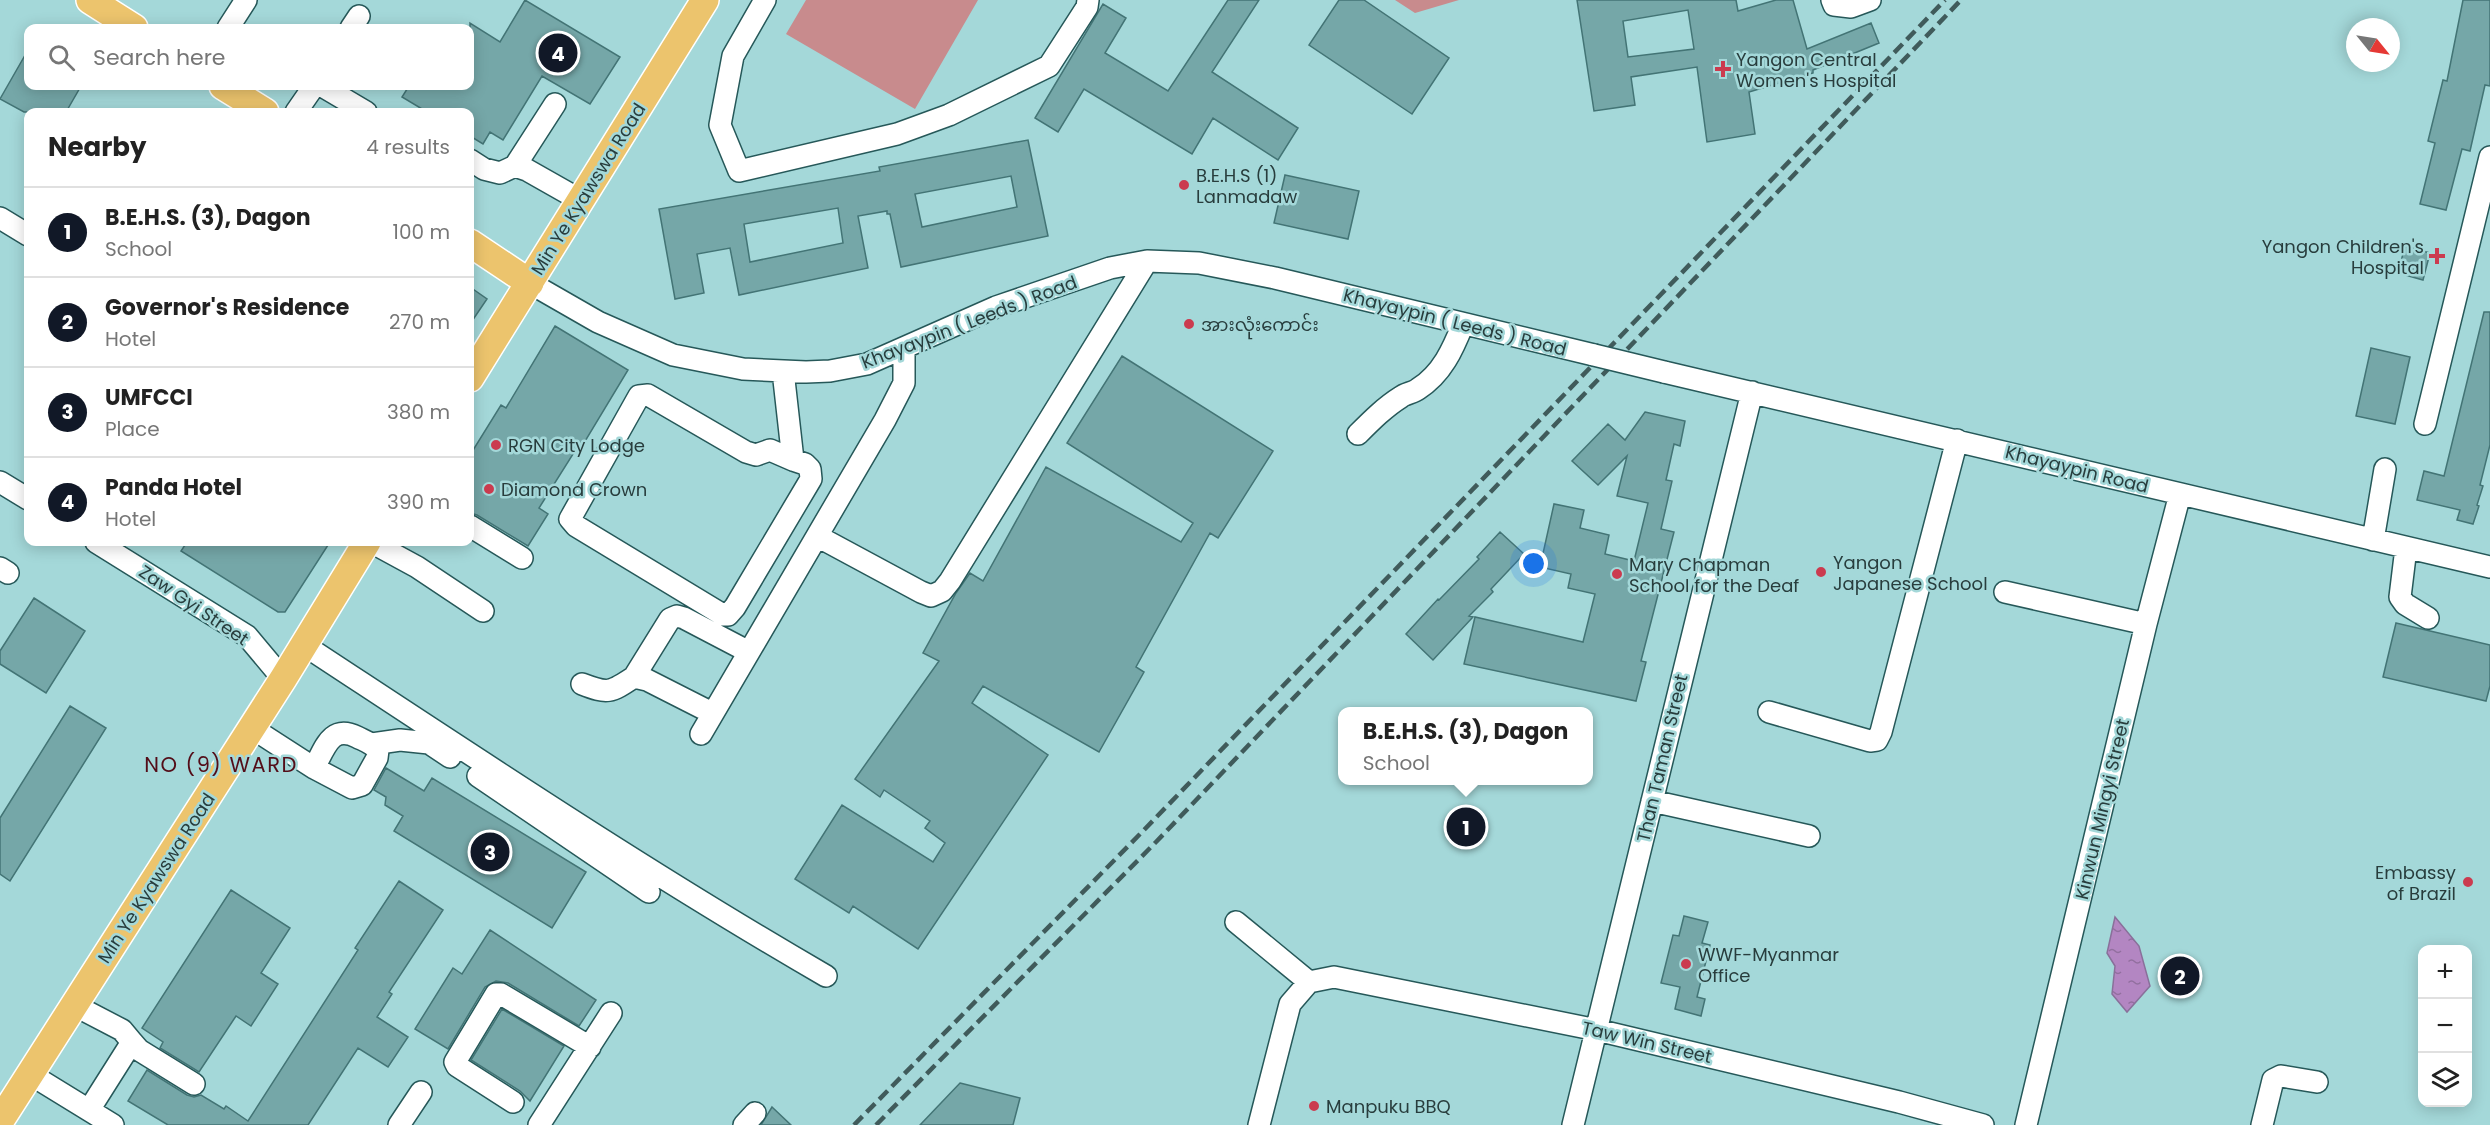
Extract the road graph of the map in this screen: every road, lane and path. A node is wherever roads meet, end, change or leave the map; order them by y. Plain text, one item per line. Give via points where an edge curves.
1 (90, 0) edge
2 (246, 0) edge
3 (705, 0) edge
4 (765, 0) edge
5 (1088, 0) edge
6 (1832, 0) edge
7 (1870, 0) edge
8 (128, 24) edge
9 (231, 24) edge
10 (229, 90) edge
11 (311, 90) edge
12 (329, 90) edge
13 (555, 104) dead end
14 (259, 108) edge
15 (299, 108) edge
16 (359, 108) edge
17 (2490, 157) edge
18 (474, 163) edge
19 (515, 166) junction
20 (580, 200) junction
21 (0, 218) edge
22 (24, 233) edge
23 (474, 246) edge
24 (1147, 261) junction
25 (530, 283) junction
26 (1463, 324) junction
27 (904, 349) junction
28 (783, 371) junction
29 (474, 372) edge
30 (1664, 372) joint
31 (1752, 392) junction
32 (2425, 424) dead end
33 (1358, 434) dead end
34 (1957, 440) junction
35 (794, 460) junction
36 (2385, 469) dead end
37 (0, 482) edge
38 (2180, 495) junction
39 (24, 497) edge
40 (474, 528) edge
41 (818, 536) junction
42 (2373, 540) junction
43 (102, 546) edge
44 (365, 546) edge
45 (379, 546) edge
46 (2406, 548) junction
47 (522, 558) dead end
48 (2490, 567) edge
49 (2005, 592) dead end
50 (483, 611) dead end
51 (2428, 618) dead end
52 (2146, 624) junction
53 (304, 645) junction
54 (749, 652) junction
55 (634, 677) junction
56 (283, 679) junction
57 (582, 684) dead end
58 (1768, 712) dead end
59 (711, 713) junction
60 (252, 728) junction
61 (701, 734) dead end
62 (372, 744) junction
63 (314, 768) junction
64 (1652, 801) junction
65 (1809, 836) dead end
66 (649, 892) dead end
67 (1236, 922) dead end
68 (826, 976) dead end
69 (1310, 982) junction
70 (74, 1005) junction
71 (611, 1013) dead end
72 (1597, 1030) junction
73 (132, 1042) junction
74 (590, 1047) junction
75 (30, 1074) junction
76 (2317, 1082) dead end
77 (194, 1084) dead end
78 (421, 1092) dead end
79 (513, 1102) dead end
80 (89, 1110) junction
81 (0, 1121) edge
82 (546, 1123) edge
83 (113, 1125) edge
84 (399, 1125) edge
85 (1259, 1125) edge
86 (1573, 1125) edge
87 (1983, 1125) edge
88 (2026, 1125) edge
89 (2262, 1125) edge

1 - 8 main road
2 - 9 street
3 - 20 main road, Min Ye Kyawswa Road
4 - 5 street via 733,56 720,125 739,171 897,134 949,115 1049,66
6 - 7 street via 1834,5 1851,7
10 - 14 main road
11 - 15 street
12 - 16 street
13 - 19 street
17 - 32 street
18 - 19 street via 500,173
19 - 20 street
20 - 25 main road, Min Ye Kyawswa Road
21 - 22 street
23 - 25 main road
24 - 26 street, Khayaypin ( Leeds ) Road via 1210,265
24 - 27 street, Khayaypin ( Leeds ) Road via 1110,268 996,307
24 - 41 street via 942,591 931,596 921,592
25 - 28 street, Khayaypin ( Leeds ) Road via 598,322 673,355 743,369
25 - 29 main road, Min Ye Kyawswa Road
26 - 30 street, Khayaypin ( Leeds ) Road, bridge
26 - 33 street via 1440,368 1418,390 1379,412
27 - 28 street, Khayaypin ( Leeds ) Road via 858,366 830,371
27 - 41 street via 904,383
28 - 35 street
30 - 31 street, Khayaypin Road
31 - 34 street, Khayaypin Road
31 - 64 street, Than Taman Street
34 - 38 street, Khayaypin Road
34 - 58 street via 1877,740
35 - 35 street via 810,469 811,479 728,615 677,589 570,519 639,396 648,395 746,452 756,455 770,450
36 - 42 street
37 - 39 street
38 - 42 street, Khayaypin Road
38 - 52 street, Kinwun Mingyi Street
40 - 47 street
41 - 54 street
42 - 46 street, Khayaypin Road
43 - 56 street, Zaw Gyi Street via 247,636
44 - 53 main road, Min Ye Kyawswa Road
45 - 50 street
46 - 48 street, Khayaypin Road
46 - 51 street via 2400,597
49 - 52 street
52 - 88 street, Kinwun Mingyi Street
53 - 56 main road, Min Ye Kyawswa Road
53 - 68 street via 556,810
54 - 55 street via 677,616 670,619
54 - 59 street
55 - 57 street via 613,691 602,692
55 - 59 street
56 - 60 main road, Min Ye Kyawswa Road
59 - 61 street
60 - 63 street
60 - 70 main road, Min Ye Kyawswa Road
62 - 63 street via 347,732 338,734 332,737
62 - 63 street via 378,750 377,758 362,785 352,788
62 - 66 street via 400,740 429,743
64 - 65 street
64 - 72 street, Than Taman Street
67 - 69 street
69 - 72 street, Taw Win Street via 1334,977
69 - 85 street via 1290,1004
70 - 73 street via 122,1030
70 - 75 main road, Min Ye Kyawswa Road
71 - 74 street
72 - 86 street, Than Taman Street
72 - 87 street, Taw Win Street
73 - 77 street
73 - 80 street
74 - 79 street via 496,994 455,1064
74 - 82 street
75 - 80 street
75 - 81 main road, Min Ye Kyawswa Road
76 - 89 street via 2281,1076 2273,1080
78 - 84 street
80 - 83 street

